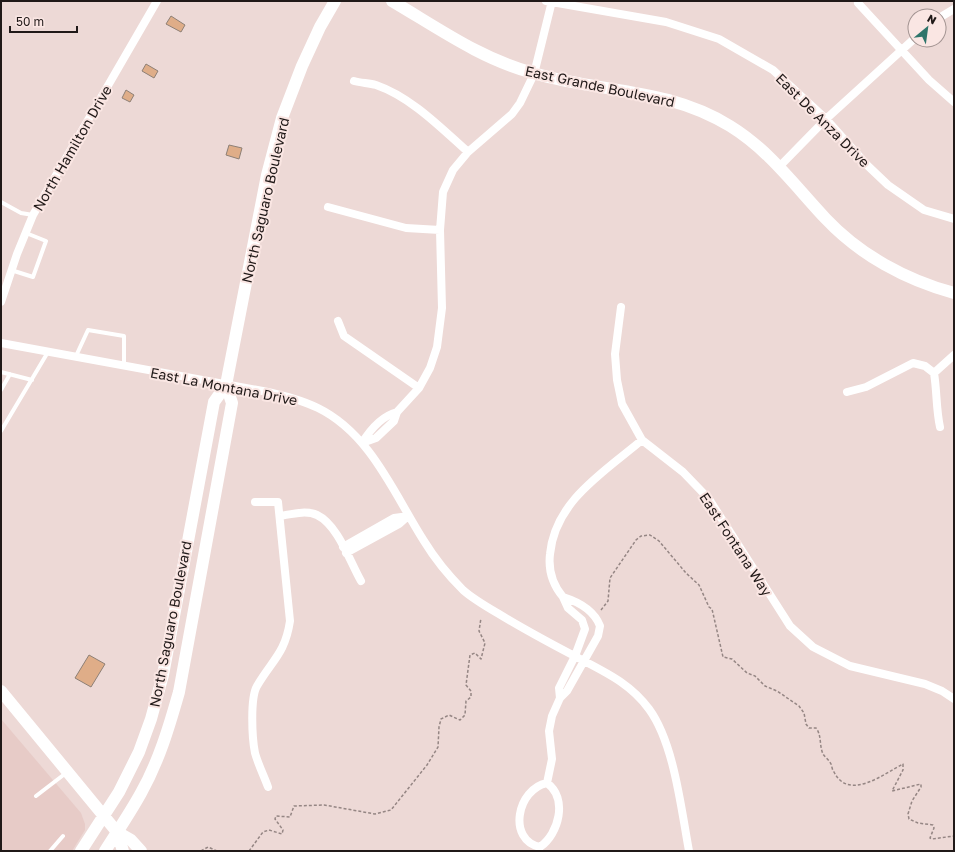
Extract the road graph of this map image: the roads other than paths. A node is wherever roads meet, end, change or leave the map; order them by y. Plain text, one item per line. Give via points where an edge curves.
1 (157, 1) edge
2 (335, 1) edge
3 (392, 1) edge
4 (549, 2) edge
5 (858, 3) dead end
6 (907, 45) edge
7 (902, 49) junction
8 (534, 74) junction
9 (354, 81) dead end
10 (954, 102) edge
11 (826, 119) junction
12 (468, 152) junction
13 (779, 167) junction
14 (1, 202) edge
15 (328, 208) dead end
16 (33, 215) junction
17 (954, 219) edge
18 (440, 230) junction
19 (25, 233) junction
20 (12, 270) junction
21 (4, 282) edge
22 (954, 293) edge
23 (1, 302) edge
24 (621, 307) dead end
25 (338, 321) dead end
26 (1, 343) edge
27 (49, 352) junction
28 (954, 355) edge
29 (76, 357) junction
30 (124, 366) junction
31 (1, 372) edge
32 (934, 373) junction
33 (10, 374) junction
34 (32, 380) junction
35 (226, 385) junction
36 (419, 388) junction
37 (1, 390) edge
38 (847, 392) dead end
39 (940, 428) dead end
40 (1, 431) edge
41 (642, 440) junction
42 (362, 443) junction
43 (255, 502) dead end
44 (280, 516) junction
45 (408, 516) junction
46 (345, 550) junction
47 (361, 581) dead end
48 (563, 597) junction
49 (596, 616) junction
50 (584, 624) junction
51 (579, 658) junction
52 (1, 691) edge
53 (954, 700) edge
54 (67, 772) junction
55 (546, 783) junction
56 (268, 788) dead end
57 (36, 796) dead end
58 (111, 826) junction
59 (63, 836) dead end
60 (541, 849) edge
61 (50, 851) edge
62 (81, 851) edge
63 (105, 851) edge
64 (123, 851) edge
65 (141, 851) edge
66 (690, 851) edge

1 - 16 street, North Hamilton Drive
2 - 35 main road, North Saguaro Boulevard via 302,66 282,118 267,175
3 - 8 main road, East Grande Boulevard via 482,55
4 - 8 street
4 - 11 street, East De Anza Drive via 666,22 720,39 773,70
5 - 7 street
6 - 7 street
7 - 10 street via 929,80
7 - 11 street
8 - 12 street via 512,114
8 - 13 main road, East Grande Boulevard via 653,95 688,106 731,127
9 - 12 street via 375,85 402,99 432,120
11 - 13 street
11 - 17 street, East De Anza Drive via 888,185 924,210
12 - 18 street via 453,170 443,192
13 - 22 main road, East Grande Boulevard via 826,220 858,247 897,271
14 - 16 lane via 21,213
15 - 18 street via 406,228
16 - 19 street, North Hamilton Drive
18 - 36 street via 442,308 438,347
19 - 20 street, North Hamilton Drive
19 - 20 lane via 46,241 33,277
20 - 21 street, North Hamilton Drive
21 - 23 street, North Hamilton Drive
24 - 41 street, East Fontana Way via 615,354 617,380 622,404
25 - 36 street via 344,336
26 - 27 street, East La Montana Drive
27 - 29 street, East La Montana Drive
27 - 34 lane
28 - 32 street
29 - 30 street, East La Montana Drive
29 - 30 lane via 88,330 124,336
30 - 35 street, East La Montana Drive
31 - 33 lane
32 - 38 street via 926,366 913,363 866,387
32 - 39 street via 936,411
33 - 34 lane
33 - 37 lane
34 - 40 lane
35 - 42 street, East La Montana Drive via 280,395 319,408 346,427
35 - 58 main road, North Saguaro Boulevard via 214,402 163,675 151,719
35 - 58 main road, North Saguaro Boulevard via 232,403 179,692 158,758 142,792
36 - 42 street via 397,412 394,421 376,438
41 - 48 street via 581,491 558,523 551,543 549,566 553,582
41 - 53 street, East Fontana Way via 683,472 709,499 790,626 800,637 813,647 850,666 925,684 942,691
42 - 45 street, East La Montana Drive via 375,459
43 - 44 street via 278,502
44 - 46 street via 306,513 316,515 326,521
44 - 56 street via 290,621 288,638 281,653 256,687 252,702 255,753
45 - 46 street via 394,518
45 - 51 street, East La Montana Drive via 442,567 466,592 516,625
46 - 47 street
48 - 49 street via 575,601
48 - 50 street via 568,608
49 - 50 street
49 - 51 street via 600,626 598,636
50 - 51 street
51 - 55 street via 559,688 560,698 549,731 552,759
51 - 66 street, East La Montana Drive via 631,688 650,711 663,733 667,741
52 - 54 main road
54 - 57 lane
54 - 58 main road
55 - 60 street via 557,799 558,818 552,835
55 - 60 street via 537,785 528,794 522,806 520,819 524,838
58 - 62 main road, North Saguaro Boulevard
58 - 63 main road, North Saguaro Boulevard
58 - 64 main road
58 - 65 main road via 131,840
59 - 61 lane

